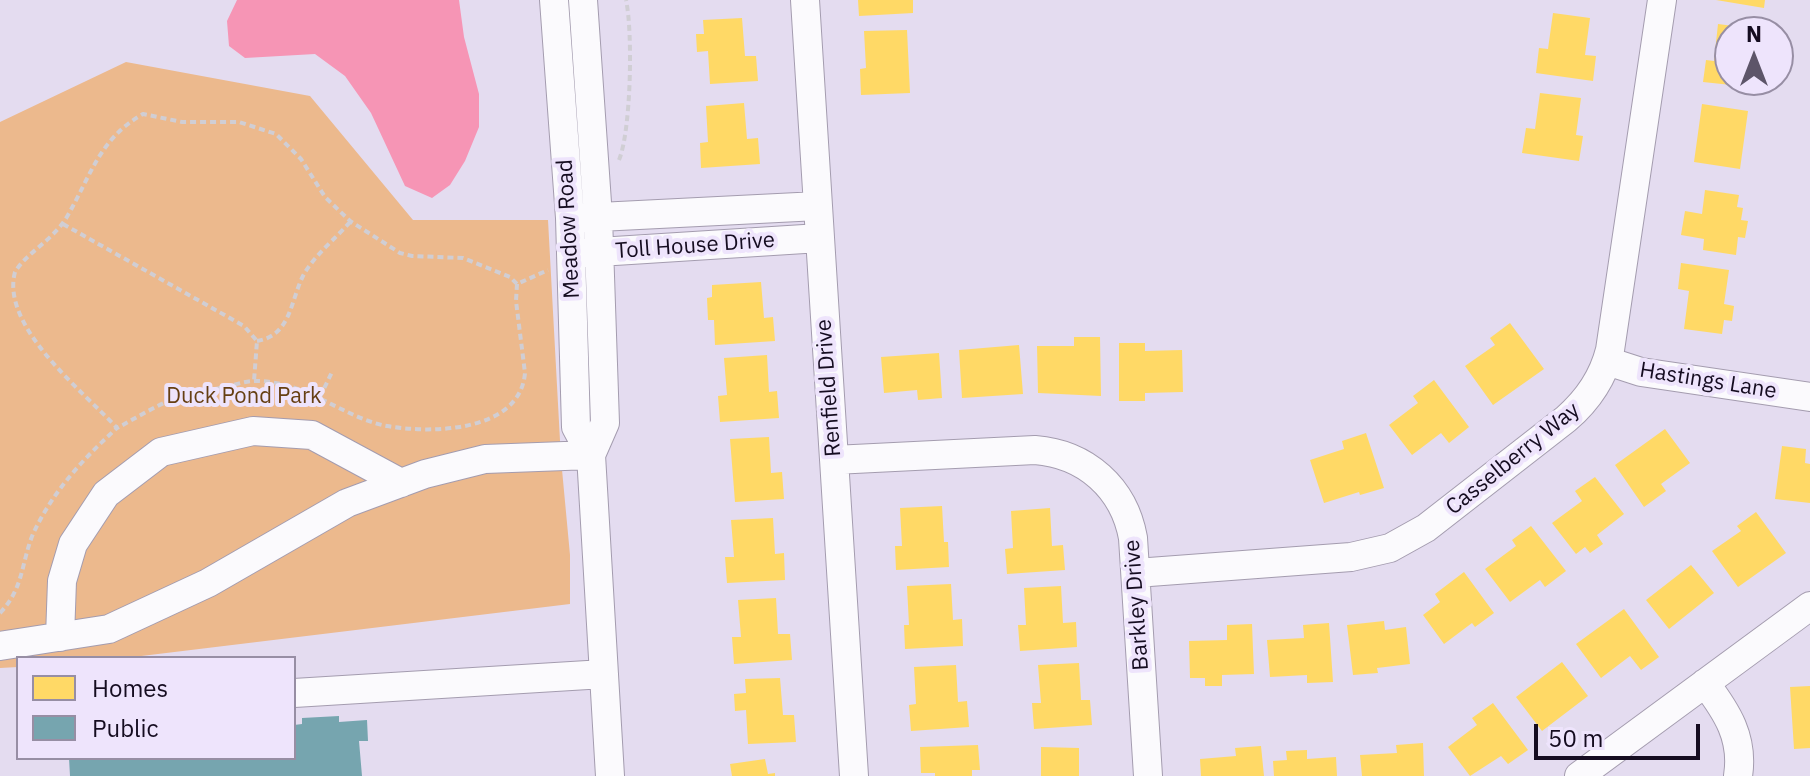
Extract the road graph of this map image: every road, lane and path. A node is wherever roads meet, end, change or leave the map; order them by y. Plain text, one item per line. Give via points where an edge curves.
1 (554, 0) edge
2 (583, 0) edge
3 (626, 0) edge
4 (805, 0) edge
5 (1662, 0) edge
6 (616, 170) dead end
7 (818, 206) junction
8 (584, 217) junction
9 (350, 221) junction
10 (63, 224) junction
11 (820, 238) junction
12 (599, 252) junction
13 (560, 261) junction
14 (517, 284) junction
15 (7, 298) dead end
16 (15, 319) dead end
17 (257, 341) junction
18 (1607, 361) junction
19 (332, 372) dead end
20 (254, 381) junction
21 (320, 397) junction
22 (1810, 397) edge
23 (117, 428) junction
24 (591, 455) junction
25 (834, 460) junction
26 (401, 483) junction
27 (1136, 573) junction
28 (1810, 606) edge
29 (0, 613) edge
30 (60, 637) junction
31 (0, 646) edge
32 (604, 674) junction
33 (1705, 683) junction
34 (296, 693) edge
35 (610, 776) edge
36 (854, 776) edge
37 (1148, 776) edge
38 (1579, 776) edge
39 (1738, 776) edge

1 - 8 street, Meadow Road
2 - 8 street, Meadow Road
3 - 6 path via 628,88 623,152
4 - 7 street, Renfield Drive
5 - 18 street, Casselberry Way
7 - 8 street, Toll House Drive
7 - 11 street, Renfield Drive
8 - 12 street, Meadow Road
8 - 13 street, Meadow Road
9 - 10 path via 276,134 239,122 182,122 143,114 124,125 105,147
9 - 14 path via 400,253 463,258
9 - 17 path via 305,272 278,334
10 - 15 path via 16,269
10 - 17 path via 212,306
11 - 12 street, Toll House Drive
11 - 25 street, Renfield Drive
12 - 13 street, Toll House Drive
12 - 24 street, Meadow Road via 605,423
13 - 14 path
13 - 24 street, Meadow Road via 576,427
14 - 21 path via 524,385 519,396 493,417 464,427 387,426
16 - 23 path via 45,363
17 - 20 path
18 - 22 street, Hastings Lane via 1644,372
18 - 27 street, Casselberry Way via 1592,392 1572,414 1397,546 1351,557
19 - 21 path
20 - 21 path
20 - 23 path via 183,395
23 - 29 path via 53,496 32,537 13,600
24 - 26 street via 485,459
24 - 32 street, Meadow Road
25 - 27 street, Barkley Drive via 1026,450 1070,457 1100,476 1122,504 1132,529
25 - 36 street, Renfield Drive
26 - 30 street via 347,503 208,583 109,629
26 - 30 street via 312,435 253,431 161,452 106,494 73,544 62,581
27 - 37 street, Barkley Drive
28 - 33 street
30 - 31 street
32 - 34 street
32 - 35 street, Meadow Road
33 - 38 street
33 - 39 street via 1736,733

